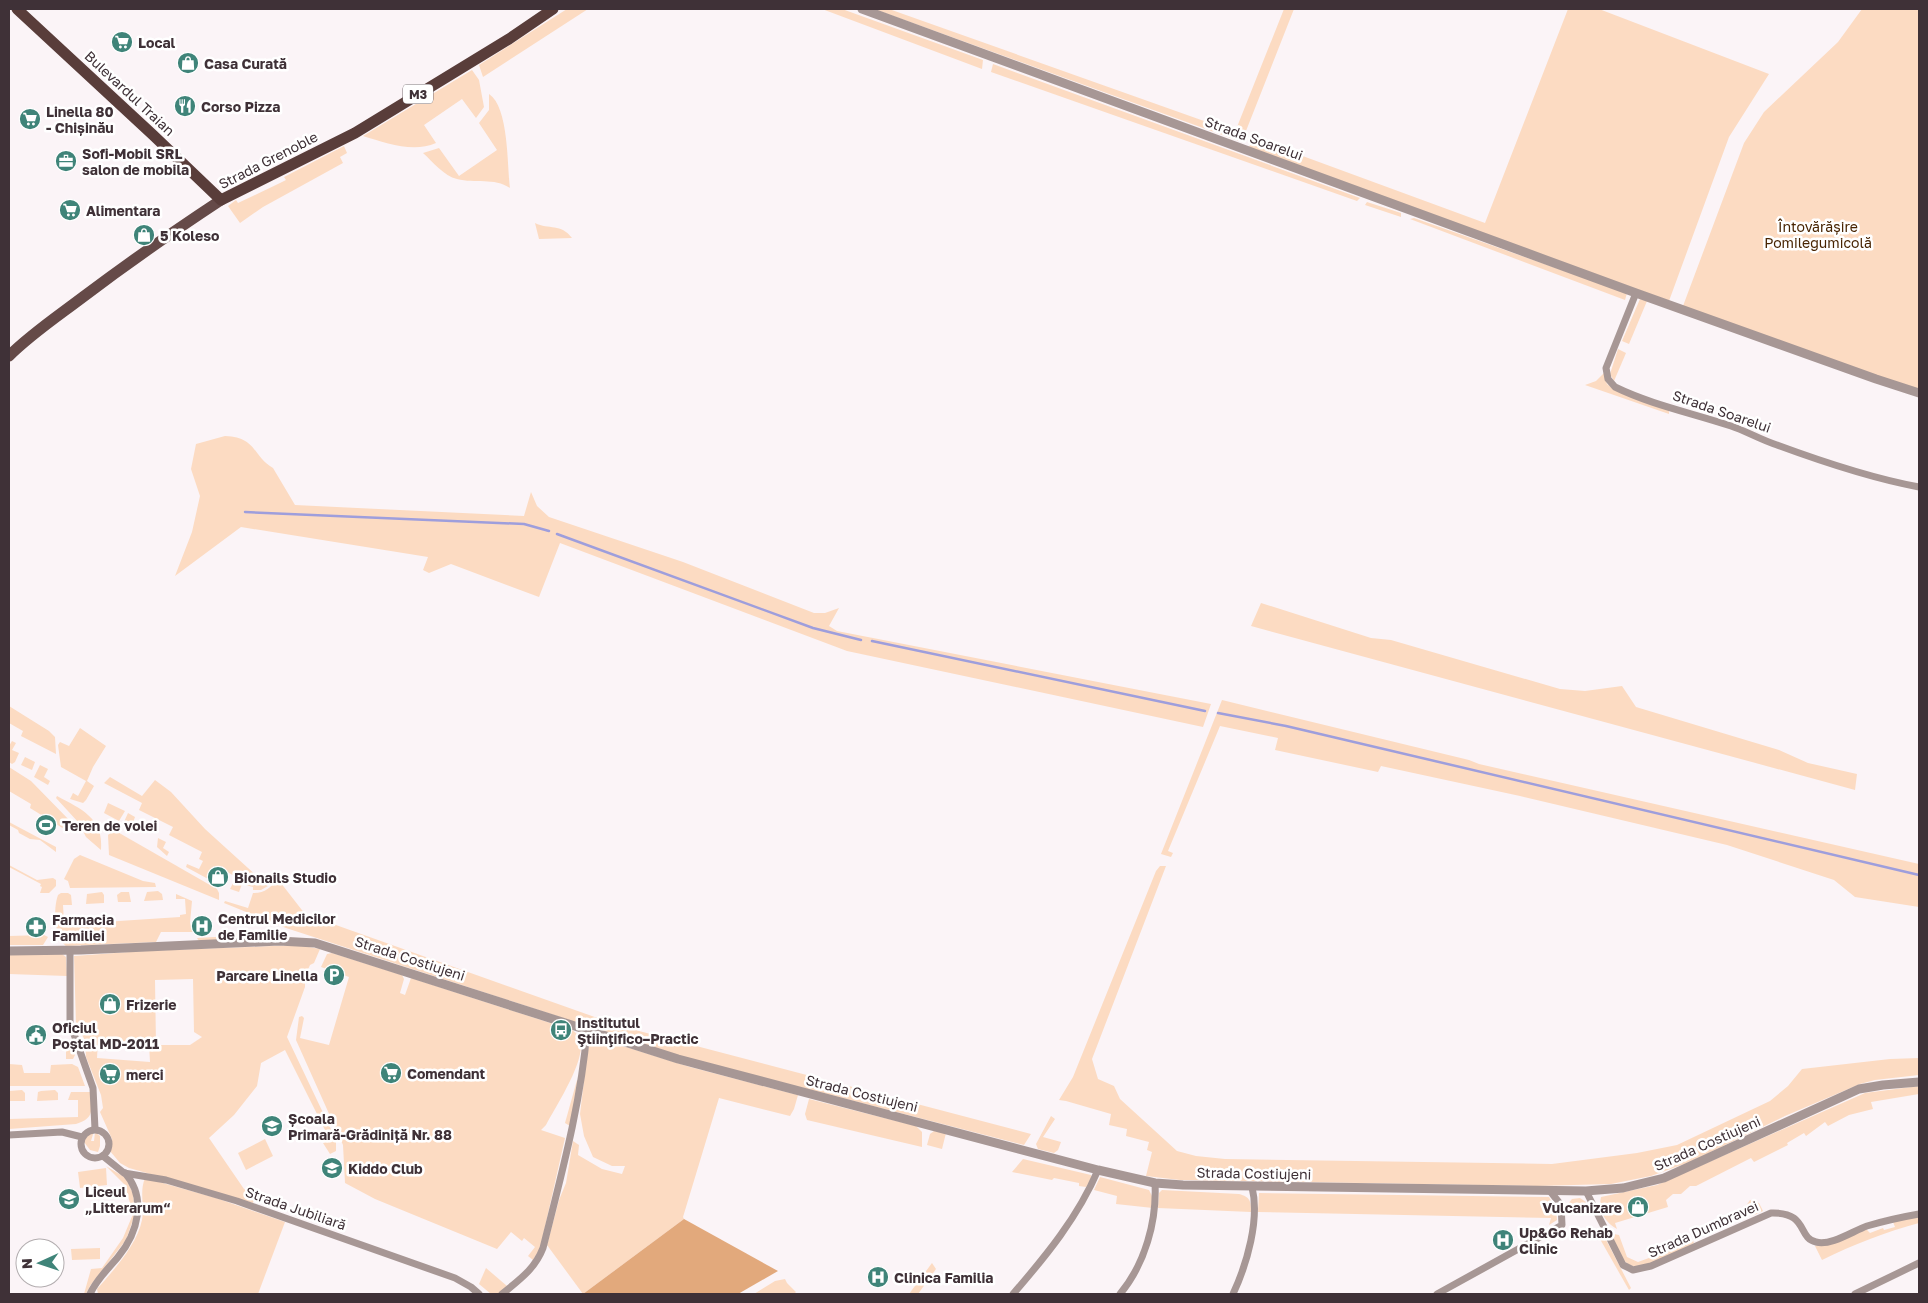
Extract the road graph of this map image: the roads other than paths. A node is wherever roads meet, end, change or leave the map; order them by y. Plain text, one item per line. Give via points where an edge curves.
1 (17, 9) edge
2 (553, 9) edge
3 (862, 9) edge
4 (221, 200) junction
5 (1636, 293) junction
6 (9, 356) edge
7 (1919, 393) edge
8 (1919, 487) edge
9 (70, 950) junction
10 (9, 951) edge
11 (587, 1030) junction
12 (1919, 1082) edge
13 (96, 1129) junction
14 (9, 1135) edge
15 (82, 1137) junction
16 (103, 1156) junction
17 (1098, 1170) junction
18 (124, 1173) junction
19 (1155, 1183) junction
20 (1252, 1187) junction
21 (1550, 1191) junction
22 (1586, 1191) junction
23 (1919, 1214) edge
24 (1919, 1263) edge
25 (1452, 1290) edge
26 (90, 1294) edge
27 (479, 1294) edge
28 (502, 1294) edge
29 (1013, 1294) edge
30 (1120, 1294) edge
31 (1233, 1294) edge
32 (1437, 1294) edge
33 (1855, 1294) edge

1 - 4 highway, Bulevardul Traian
2 - 4 highway, Strada Grenoble / M3 via 355,132
3 - 5 street, Strada Soarelui
4 - 6 main road, Strada Grenoble via 114,274
5 - 7 street, Strada Soarelui
5 - 8 street, Strada Soarelui via 1606,368 1608,379 1615,387 1732,426 1774,445 1878,478
9 - 10 street, Strada Costiujeni
9 - 11 street, Strada Costiujeni via 310,942
9 - 13 street via 70,1022 93,1088
11 - 17 street, Strada Costiujeni via 738,1076
11 - 28 street via 585,1064 572,1133 543,1248 531,1270
12 - 22 street, Strada Costiujeni via 1859,1090 1664,1178 1623,1188
13 - 15 street
13 - 16 street via 104,1132 109,1140
14 - 15 street via 62,1132
15 - 16 street via 80,1146 85,1155
16 - 18 street, Strada Jubiliară
17 - 19 street, Strada Costiujeni
17 - 29 street via 1078,1210 1059,1238
18 - 26 street via 131,1180 138,1200 135,1227 119,1256
18 - 27 street, Strada Jubiliară via 166,1180 237,1201 456,1278
19 - 20 street, Strada Costiujeni
19 - 30 street via 1155,1204 1145,1248 1135,1273
20 - 21 street, Strada Costiujeni
20 - 31 street via 1255,1206 1248,1253
21 - 22 street, Strada Costiujeni
21 - 25 street via 1561,1206 1562,1224
22 - 23 street, Strada Dumbravei via 1623,1265 1633,1270 1650,1266 1771,1213 1791,1215 1817,1243
24 - 33 street
25 - 32 street

